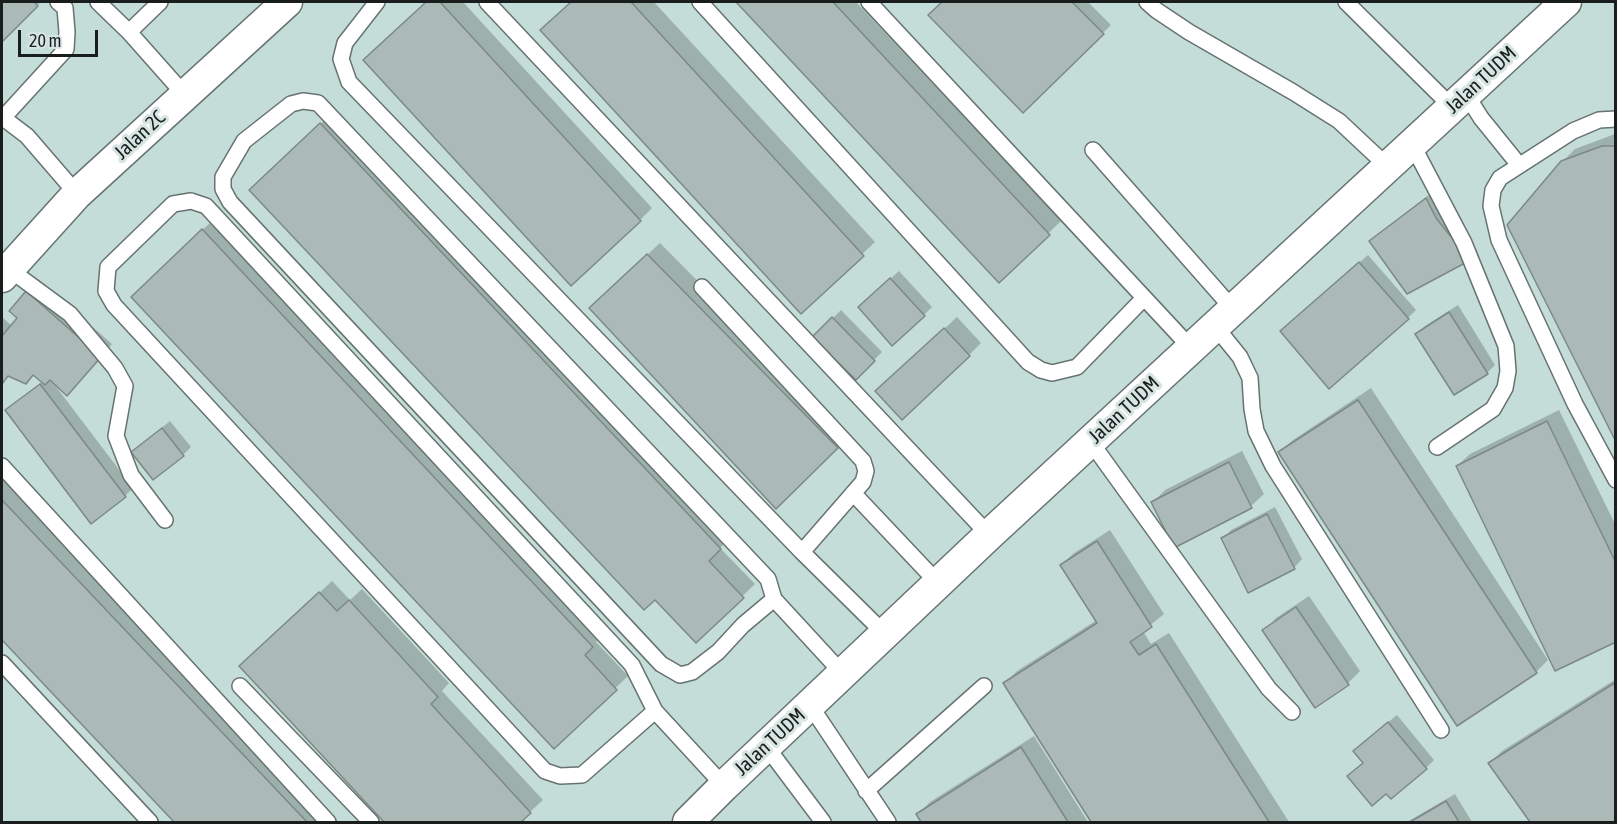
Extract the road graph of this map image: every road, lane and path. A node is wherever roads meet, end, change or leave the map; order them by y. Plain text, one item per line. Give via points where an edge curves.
1 (58, 2) edge
2 (98, 2) edge
3 (160, 2) edge
4 (287, 2) edge
5 (378, 2) edge
6 (487, 2) edge
7 (700, 2) edge
8 (869, 2) edge
9 (1147, 2) edge
10 (1346, 2) edge
11 (1566, 2) edge
12 (129, 32) junction
13 (184, 94) junction
14 (1459, 100) junction
15 (2, 117) edge
16 (1616, 119) edge
17 (1412, 144) junction
18 (1093, 150) dead end
19 (1519, 165) junction
20 (1387, 166) junction
21 (77, 194) junction
22 (4, 272) edge
23 (702, 286) dead end
24 (1144, 298) junction
25 (1224, 317) junction
26 (1191, 348) junction
27 (1090, 441) junction
28 (1437, 447) dead end
29 (2, 466) edge
30 (1616, 480) edge
31 (853, 493) junction
32 (165, 520) dead end
33 (989, 535) junction
34 (802, 552) junction
35 (938, 583) junction
36 (774, 599) junction
37 (885, 634) junction
38 (2, 663) edge
39 (843, 674) junction
40 (240, 686) dead end
41 (984, 686) dead end
42 (810, 705) junction
43 (655, 711) junction
44 (1292, 712) dead end
45 (1442, 730) dead end
46 (766, 746) junction
47 (724, 786) junction
48 (866, 791) junction
49 (150, 822) edge
50 (328, 822) edge
51 (371, 822) edge
52 (688, 822) edge
53 (823, 822) edge
54 (888, 822) edge

1 - 15 lane via 65,8 66,49
2 - 12 lane
3 - 12 lane
4 - 13 street, Jalan 2C
5 - 34 lane via 345,43 341,59 349,82
6 - 33 lane
7 - 24 lane via 1028,362 1052,373 1077,367
8 - 24 lane
9 - 20 lane via 1189,32 1339,122
10 - 14 lane
11 - 14 street, Jalan TUDM
12 - 13 lane
13 - 21 street, Jalan 2C
14 - 17 street, Jalan TUDM
14 - 19 lane via 1481,118
15 - 21 lane via 27,136
16 - 19 lane via 1599,120 1573,130
17 - 20 street, Jalan TUDM
17 - 28 lane via 1464,243 1506,346 1505,388 1493,409
18 - 25 lane
19 - 30 lane via 1500,178 1493,190 1491,206 1498,240 1575,404
20 - 25 street, Jalan TUDM
21 - 22 street, Jalan 2C
22 - 32 lane via 70,314 115,368 125,386 116,436 130,475
23 - 31 lane via 863,461 863,482
24 - 26 lane
25 - 26 street, Jalan TUDM
25 - 45 lane via 1250,378 1256,431 1273,466
26 - 27 street, Jalan TUDM
27 - 33 street, Jalan TUDM
27 - 44 lane via 1269,689
29 - 50 lane
31 - 34 lane
31 - 35 lane
33 - 35 street, Jalan TUDM
34 - 37 lane
35 - 37 street, Jalan TUDM
36 - 36 lane via 768,579 318,104 291,104 244,141 223,177 223,189 230,202 661,664 680,675 692,672
36 - 39 lane
37 - 39 street, Jalan TUDM
38 - 49 lane
39 - 42 street, Jalan TUDM
40 - 51 lane
41 - 48 lane
42 - 46 street, Jalan TUDM
42 - 48 lane
43 - 43 lane via 632,665 206,206 191,201 172,204 108,267 106,291 114,305 545,771 560,776 582,775
43 - 47 lane
46 - 47 street, Jalan TUDM
46 - 53 lane
47 - 52 street, Jalan TUDM
48 - 54 lane

